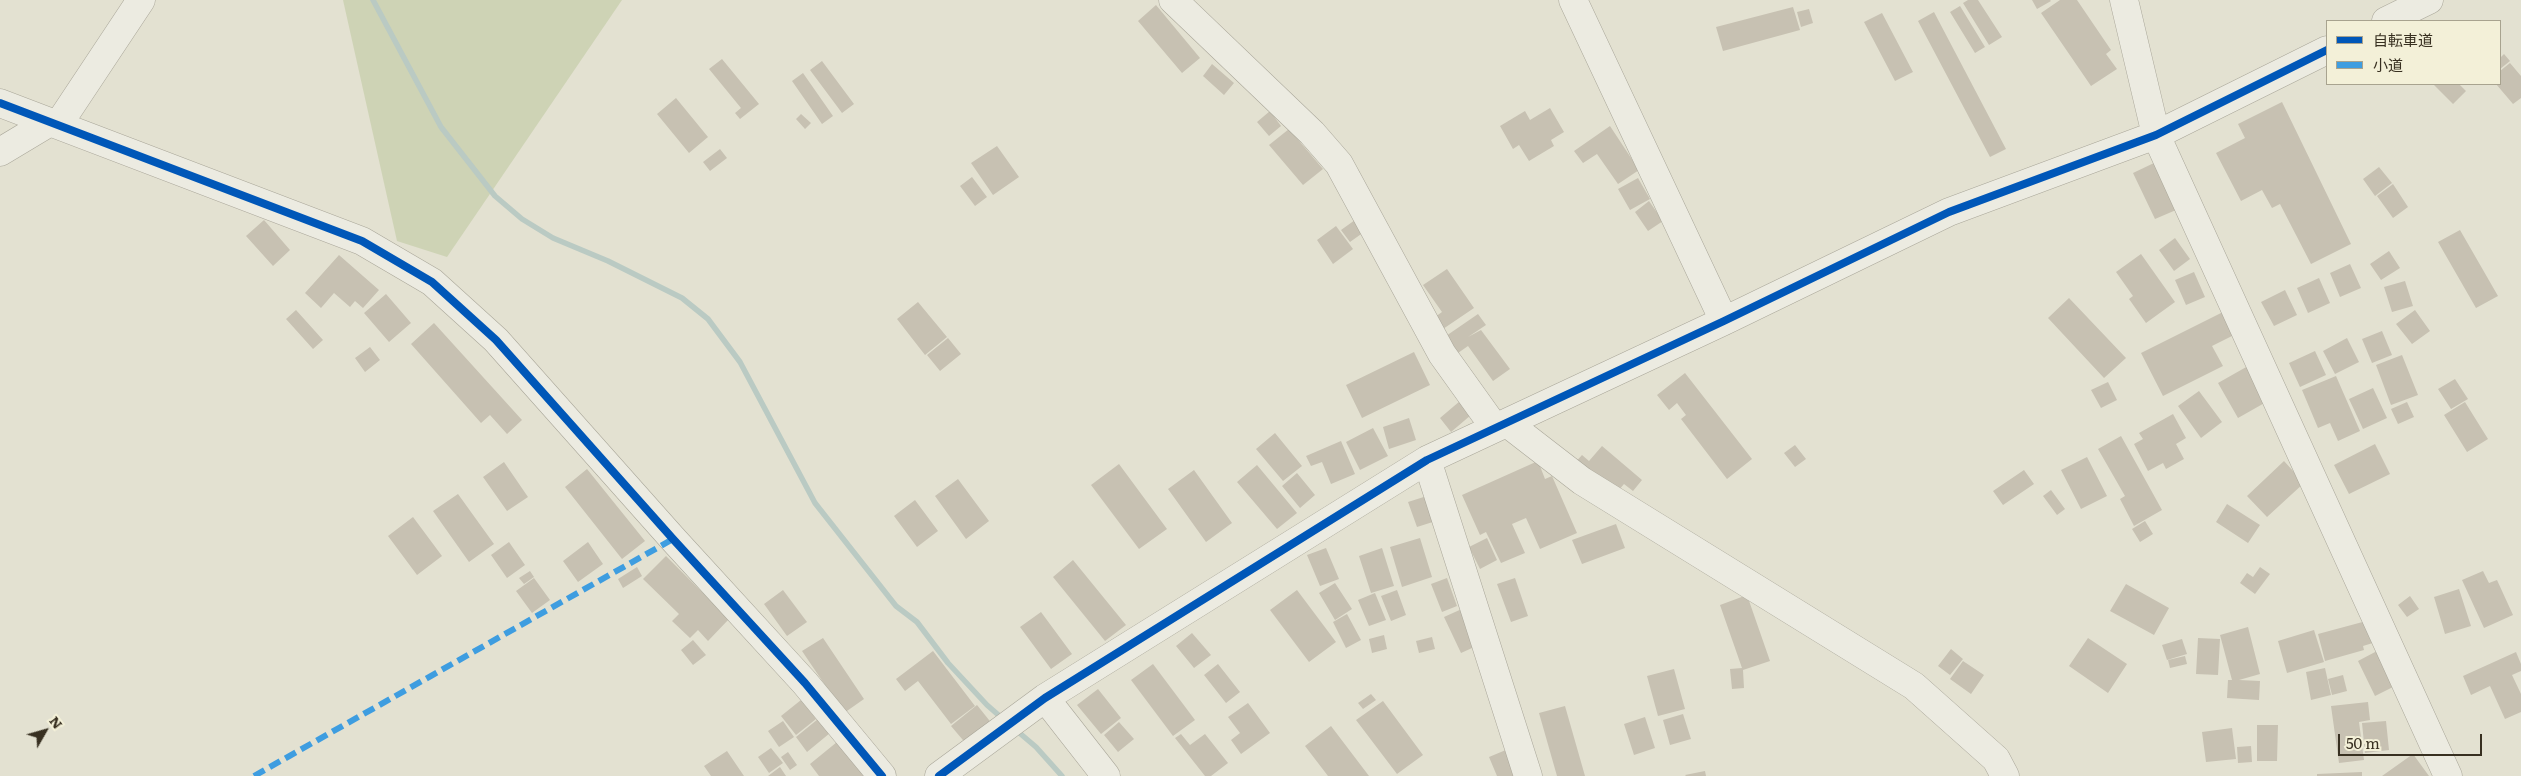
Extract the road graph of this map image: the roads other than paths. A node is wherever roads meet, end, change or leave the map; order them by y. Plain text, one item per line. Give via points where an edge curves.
1 (141, 0) edge
2 (1173, 0) edge
3 (1573, 0) edge
4 (2124, 0) edge
5 (2429, 0) edge
6 (2388, 20) edge
7 (2326, 50) edge
8 (0, 103) edge
9 (54, 124) junction
10 (2156, 135) junction
11 (0, 152) edge
12 (1724, 321) junction
13 (1501, 425) junction
14 (1427, 460) junction
15 (1045, 698) junction
16 (882, 776) edge
17 (939, 776) edge
18 (1106, 776) edge
19 (1528, 776) edge
20 (2005, 776) edge
21 (2448, 776) edge

1 - 9 street
2 - 13 street via 1312,133 1339,164 1442,354
3 - 12 street
4 - 10 street
5 - 6 street
7 - 10 street
8 - 9 street
9 - 11 street
9 - 16 street via 362,241 432,282 496,340 679,547 805,683
10 - 12 street via 1949,212
10 - 21 street
12 - 13 street
13 - 14 street
13 - 20 street via 1582,481 1914,686 1996,760
14 - 15 street
14 - 19 street
15 - 17 street
15 - 18 street

